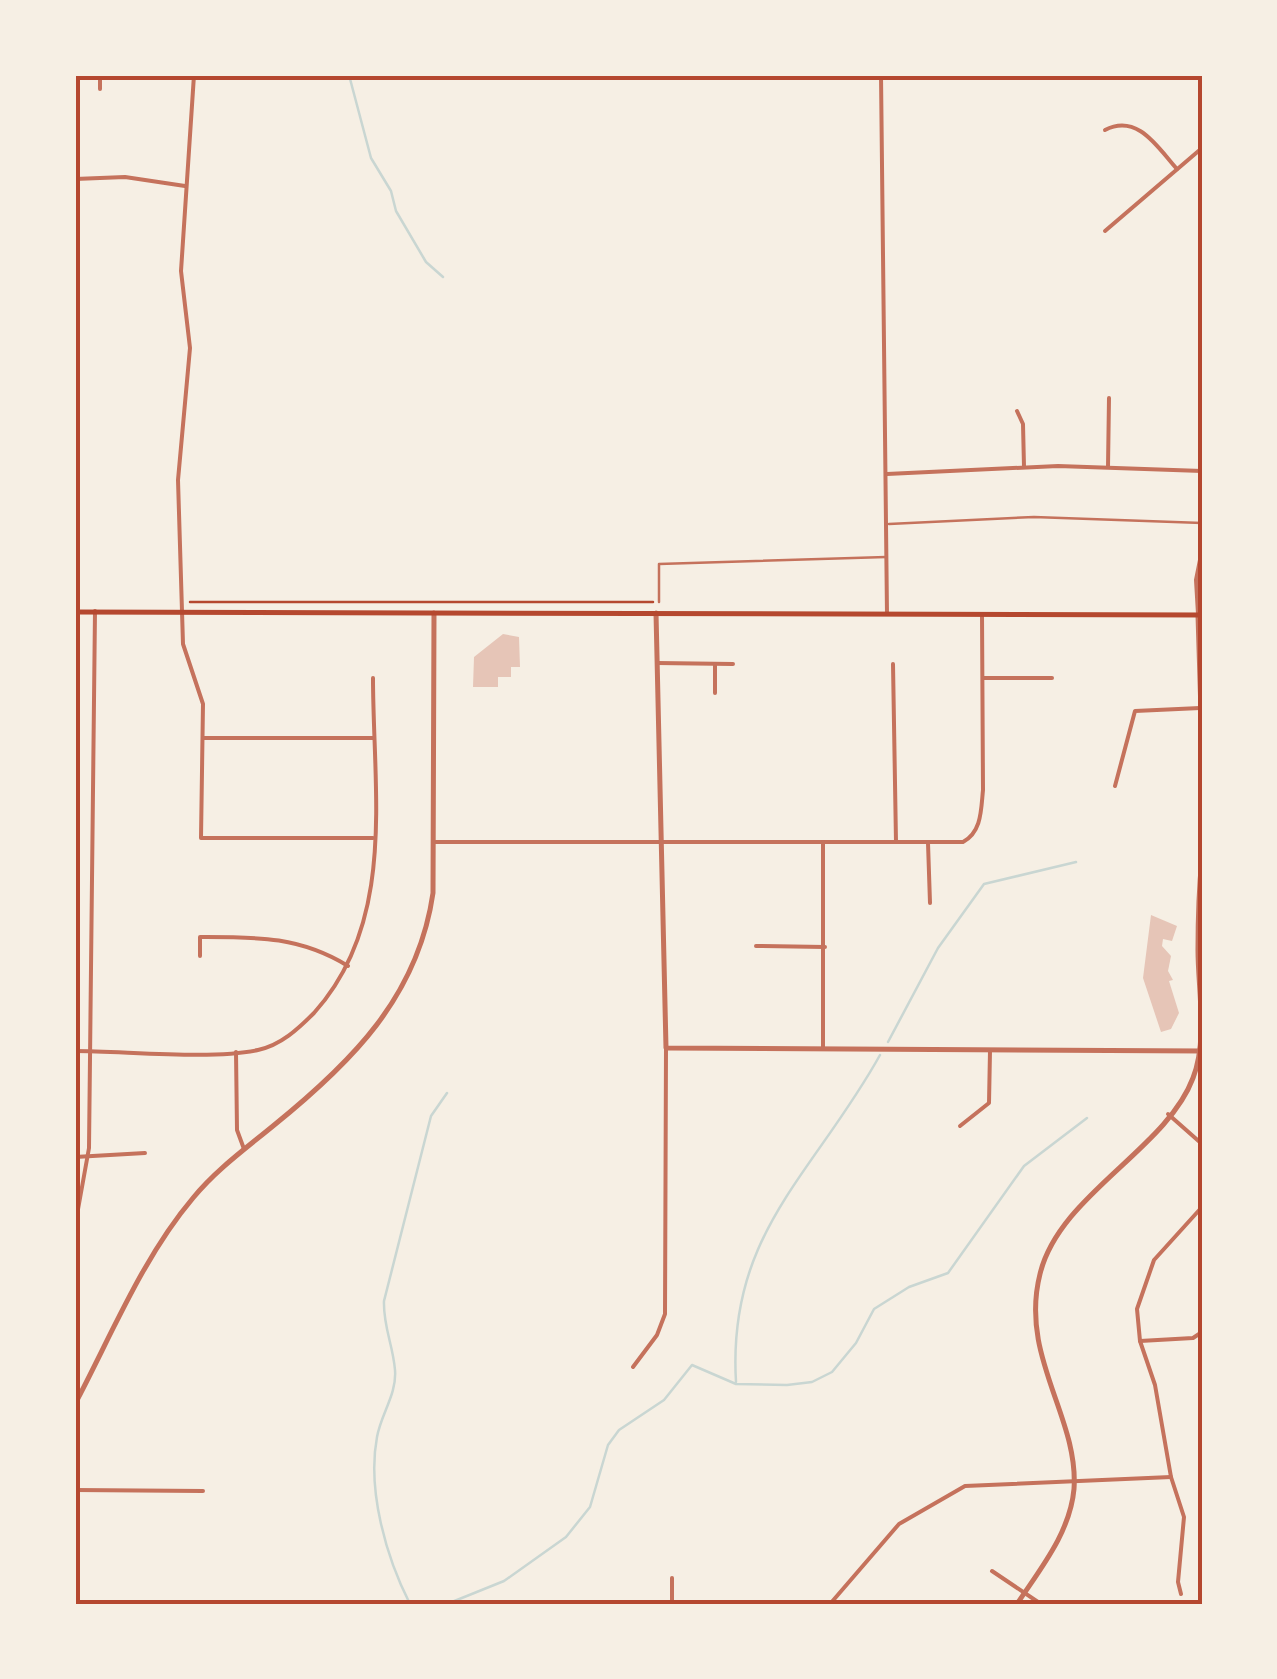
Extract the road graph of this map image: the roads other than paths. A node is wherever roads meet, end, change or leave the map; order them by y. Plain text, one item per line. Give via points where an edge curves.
1 (100, 75) edge
2 (194, 75) edge
3 (882, 75) edge
4 (100, 89) dead end
5 (1105, 130) dead end
6 (1202, 148) edge
7 (1177, 169) junction
8 (75, 179) edge
9 (184, 186) junction
10 (1104, 232) dead end
11 (1108, 398) dead end
12 (1017, 411) dead end
13 (1108, 467) junction
14 (1024, 468) junction
15 (1202, 472) edge
16 (887, 474) junction
17 (1202, 523) edge
18 (887, 524) junction
19 (1202, 550) edge
20 (887, 557) junction
21 (1200, 582) edge
22 (659, 602) road end
23 (182, 611) junction
24 (75, 612) edge
25 (95, 612) junction
26 (434, 612) junction
27 (656, 613) junction
28 (887, 614) junction
29 (982, 614) junction
30 (1200, 615) edge
31 (656, 663) junction
32 (715, 664) junction
33 (732, 664) dead end
34 (893, 664) dead end
35 (373, 678) dead end
36 (983, 678) junction
37 (1052, 678) dead end
38 (714, 694) dead end
39 (1200, 708) edge
40 (203, 738) junction
41 (373, 738) junction
42 (1202, 745) edge
43 (1115, 786) dead end
44 (374, 838) junction
45 (434, 842) junction
46 (661, 842) junction
47 (823, 842) junction
48 (896, 842) junction
49 (928, 842) junction
50 (1202, 858) edge
51 (1201, 876) edge
52 (930, 903) dead end
53 (756, 946) dead end
54 (824, 947) junction
55 (200, 956) dead end
56 (348, 966) junction
57 (823, 1047) junction
58 (666, 1048) junction
59 (990, 1050) junction
60 (75, 1051) edge
61 (90, 1051) junction
62 (1200, 1051) edge
63 (236, 1052) junction
64 (1168, 1114) junction
65 (960, 1126) dead end
66 (1202, 1144) edge
67 (244, 1149) junction
68 (145, 1153) dead end
69 (75, 1157) edge
70 (88, 1157) junction
71 (1202, 1208) edge
72 (75, 1226) edge
73 (1202, 1332) edge
74 (1140, 1341) junction
75 (633, 1367) dead end
76 (75, 1404) edge
77 (1171, 1477) junction
78 (1074, 1481) junction
79 (75, 1490) edge
80 (203, 1491) dead end
81 (992, 1571) dead end
82 (672, 1578) dead end
83 (1024, 1593) junction
84 (1181, 1594) dead end
85 (672, 1604) edge
86 (831, 1604) edge
87 (1017, 1604) edge
88 (1041, 1604) edge

1 - 4 street
2 - 9 street
3 - 16 street
5 - 7 street via 1115,125 1144,132
6 - 7 street
7 - 10 street
8 - 9 street via 125,177
9 - 23 street via 181,278 190,348 178,480
11 - 13 street
12 - 14 street
13 - 14 street
13 - 15 street
14 - 16 street
16 - 18 street
17 - 18 lane via 1034,518
18 - 20 street
19 - 21 street
20 - 22 lane via 660,564
20 - 28 street
21 - 30 street
23 - 25 main road
23 - 26 main road
23 - 40 street via 184,650 202,696
24 - 25 main road
25 - 61 street
26 - 27 main road
26 - 45 street
27 - 28 main road
27 - 31 street
28 - 29 main road
29 - 30 main road
29 - 36 street
30 - 39 street
31 - 32 street
31 - 46 street
32 - 33 street
32 - 38 street
34 - 48 street
35 - 41 street
36 - 37 street
36 - 49 street via 980,818 963,842
39 - 42 street
39 - 43 street via 1134,711
40 - 41 street
40 - 44 street via 202,838
41 - 44 street
44 - 56 street via 369,913
45 - 46 street
45 - 67 street via 428,919 398,998 342,1068
46 - 47 street
46 - 58 street
47 - 48 street
47 - 54 street
48 - 49 street
49 - 52 street
50 - 51 street
51 - 62 street
53 - 54 street
54 - 57 street
55 - 56 street via 200,937 278,938 312,946
56 - 63 street via 306,1021 273,1045
57 - 58 street
57 - 59 street
58 - 75 street via 665,1314
59 - 62 street
59 - 65 street via 990,1104
60 - 61 street
61 - 63 street
61 - 70 street
62 - 64 street via 1192,1081
63 - 67 street via 237,1130
64 - 66 street
64 - 78 street via 1065,1225 1040,1271 1035,1332
67 - 76 street via 185,1206
68 - 70 street
69 - 70 street
70 - 72 street
71 - 74 street via 1154,1260 1144,1281 1137,1309
73 - 74 street
74 - 77 street
77 - 78 street
77 - 84 street via 1184,1517
78 - 83 street via 1064,1529
78 - 86 street via 985,1482 952,1491 899,1524
79 - 80 street
81 - 83 street
82 - 85 street
83 - 87 street
83 - 88 street

